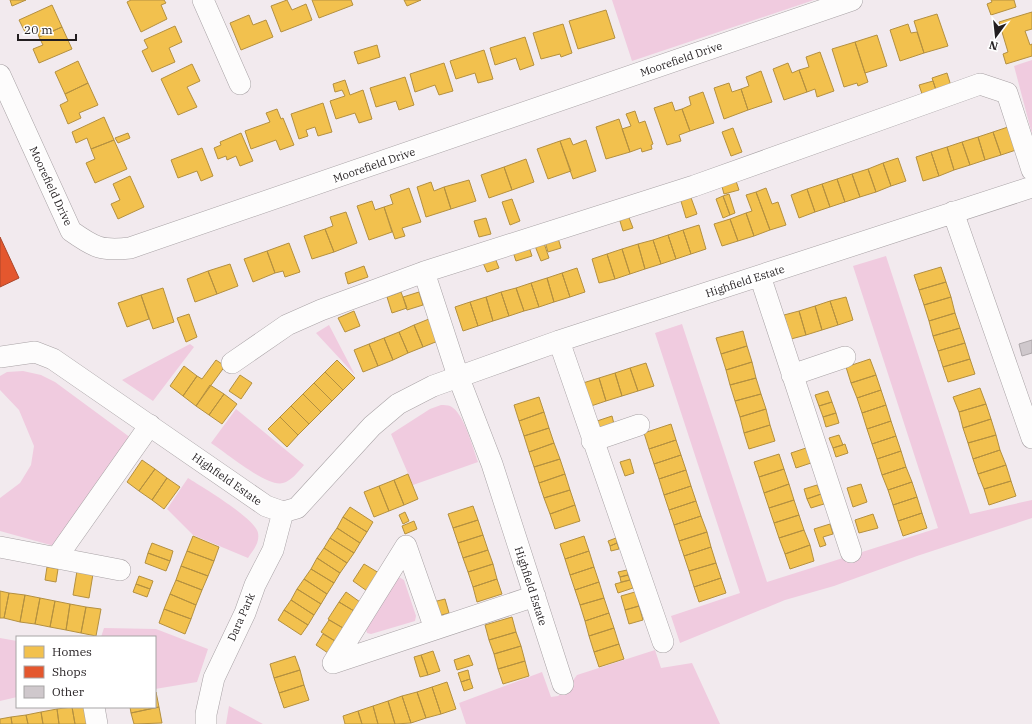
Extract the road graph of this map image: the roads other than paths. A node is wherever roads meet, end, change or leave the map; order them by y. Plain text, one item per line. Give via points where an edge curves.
1 (203, 0) edge
2 (844, 1) edge
3 (0, 76) edge
4 (240, 84) dead end
5 (1032, 170) edge
6 (1032, 187) edge
7 (953, 212) junction
8 (424, 272) junction
9 (760, 276) junction
10 (559, 341) junction
11 (0, 357) edge
12 (845, 357) dead end
13 (232, 363) dead end
14 (792, 375) junction
15 (458, 376) junction
16 (150, 425) junction
17 (639, 425) dead end
18 (1032, 438) edge
19 (592, 441) junction
20 (283, 512) junction
21 (0, 547) edge
22 (851, 552) dead end
23 (57, 557) junction
24 (120, 570) dead end
25 (535, 596) junction
26 (435, 629) junction
27 (663, 642) dead end
28 (563, 684) dead end
29 (94, 708) edge
30 (97, 724) edge
31 (206, 724) edge

1 - 4 street
2 - 3 street, Moorefield Drive via 138,246 123,249 109,250 89,244 71,231
5 - 8 street via 1007,93 980,84 694,186
6 - 7 street, Highfield Estate
7 - 9 street, Highfield Estate
7 - 18 street
8 - 13 street via 287,325
8 - 15 street
9 - 10 street, Highfield Estate
9 - 14 street
10 - 15 street, Highfield Estate
10 - 19 street
11 - 16 street, Highfield Estate via 35,352 53,359
12 - 14 street
14 - 22 street
15 - 20 street, Highfield Estate via 398,404 372,426 297,508
15 - 25 street, Highfield Estate via 492,464
16 - 20 street, Highfield Estate via 266,506
16 - 23 street
17 - 19 street
19 - 27 street
20 - 31 street, Dara Park via 273,550 214,678
21 - 23 street
23 - 24 street
25 - 26 street
25 - 28 street, Highfield Estate
26 - 26 street via 428,632 333,663 406,546
29 - 30 street

